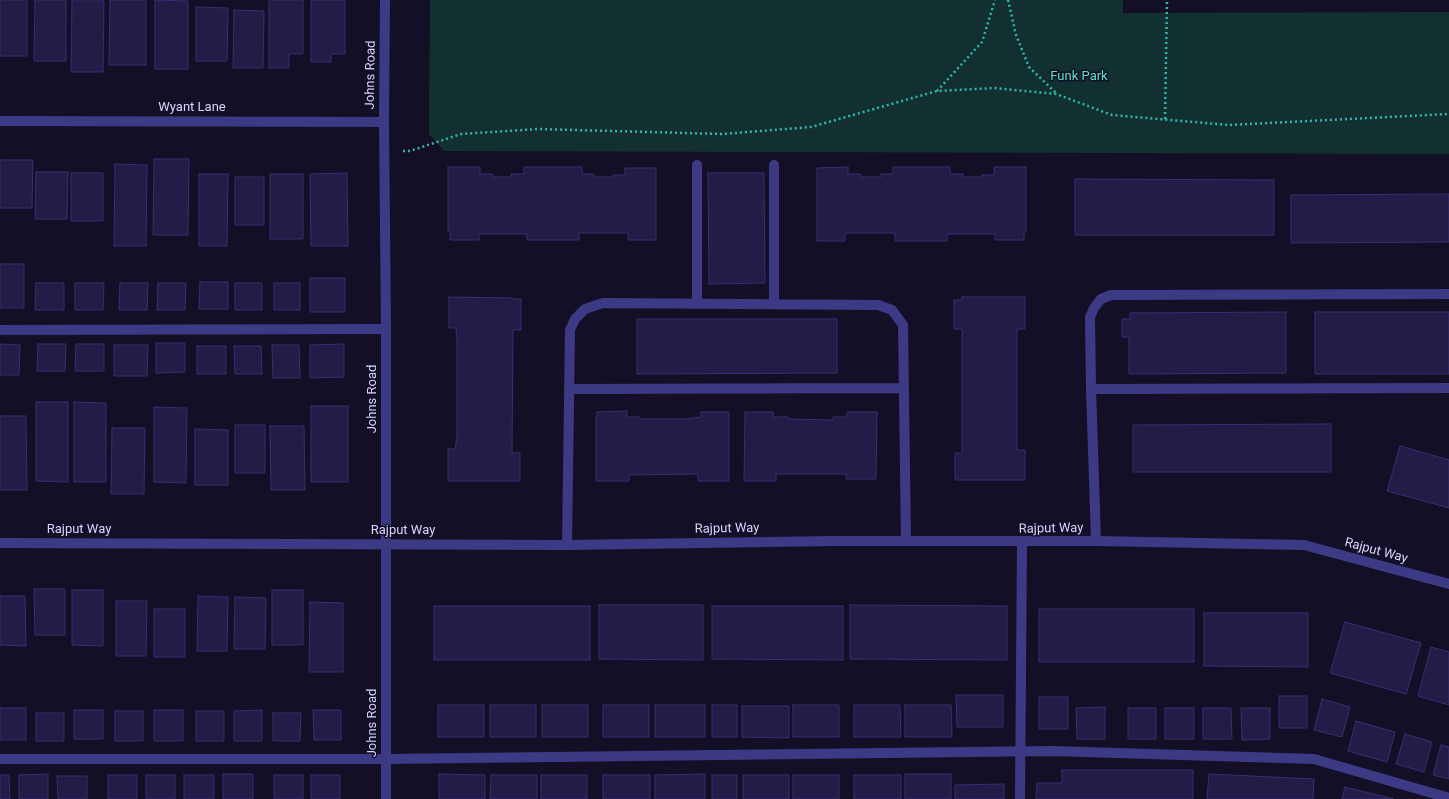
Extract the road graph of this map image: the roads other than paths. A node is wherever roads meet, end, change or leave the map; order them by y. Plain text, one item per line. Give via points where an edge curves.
1 (385, 0) edge
2 (0, 121) edge
3 (384, 122) junction
4 (697, 165) dead end
5 (774, 165) dead end
6 (1449, 294) edge
7 (697, 304) junction
8 (774, 304) junction
9 (386, 329) junction
10 (0, 330) edge
11 (904, 388) junction
12 (1449, 388) edge
13 (569, 389) junction
14 (1091, 389) junction
15 (906, 541) junction
16 (1096, 541) junction
17 (1022, 542) junction
18 (0, 543) edge
19 (386, 544) junction
20 (567, 544) junction
21 (1449, 584) edge
22 (1020, 752) junction
23 (0, 759) edge
24 (386, 759) junction
25 (1449, 798) edge
26 (386, 799) edge
27 (1020, 799) edge

1 - 3 street, Johns Road
2 - 3 street, Wyant Lane
3 - 9 street, Johns Road
4 - 7 street
5 - 8 street
6 - 14 street via 1111,295 1101,300 1090,317
7 - 8 street
7 - 13 street via 603,303 585,309 575,319 570,330
8 - 11 street via 878,304 892,310 903,325
9 - 10 street
9 - 19 street, Johns Road
11 - 13 street
11 - 15 street
12 - 14 street
13 - 20 street
14 - 16 street
15 - 17 street, Rajput Way
15 - 20 street, Rajput Way
16 - 17 street, Rajput Way
16 - 21 street, Rajput Way via 1304,545
17 - 22 street
18 - 19 street, Rajput Way
19 - 20 street, Rajput Way
19 - 24 street, Johns Road
22 - 24 street
22 - 25 street via 1314,759
22 - 27 street
23 - 24 street
24 - 26 street, Johns Road

